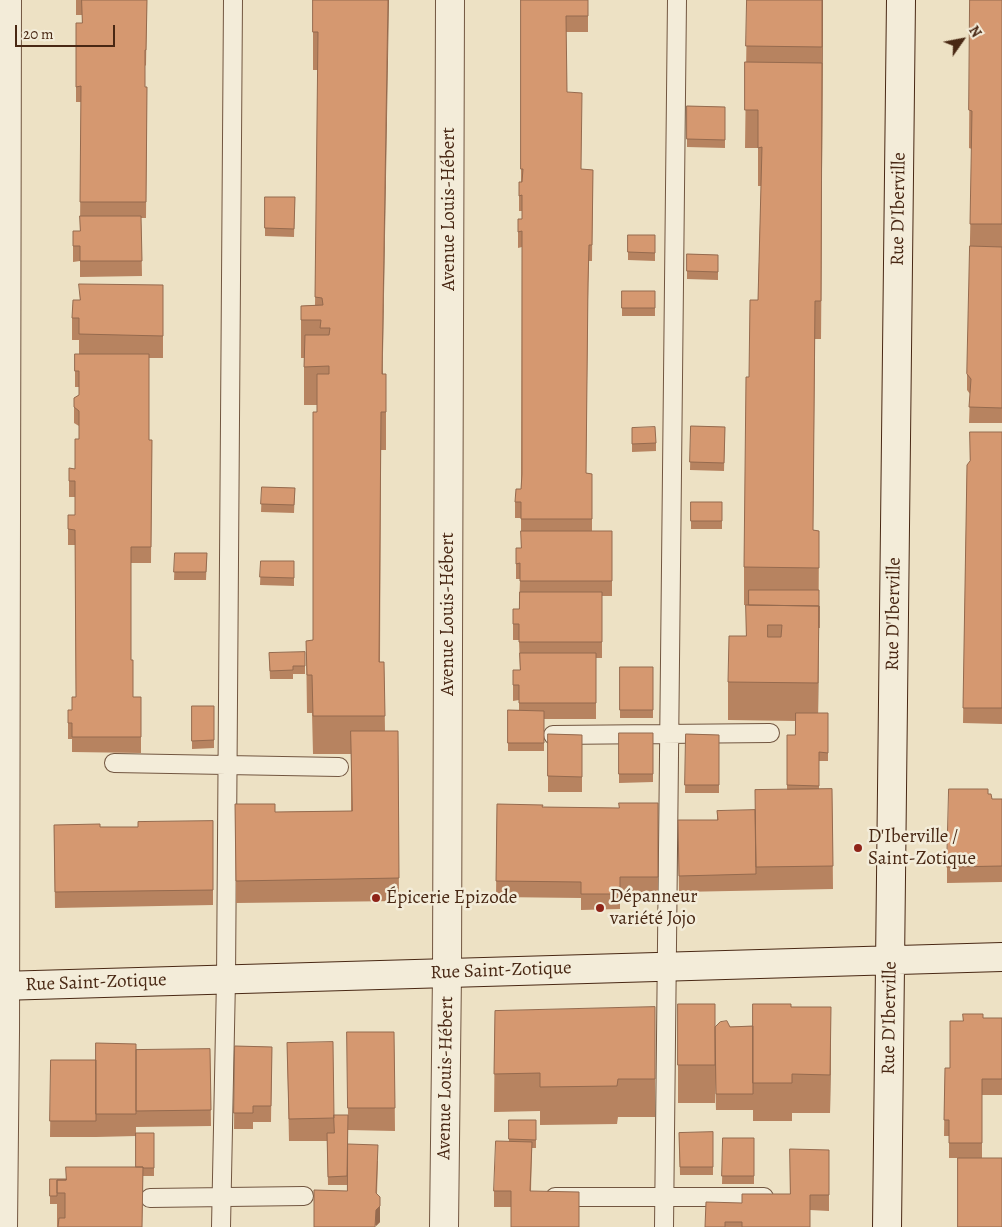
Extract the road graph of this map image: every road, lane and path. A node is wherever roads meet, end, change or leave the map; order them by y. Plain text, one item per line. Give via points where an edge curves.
1 (7, 0) edge
2 (232, 0) edge
3 (450, 0) edge
4 (676, 0) edge
5 (901, 0) edge
6 (770, 733) dead end
7 (553, 734) edge
8 (669, 734) junction
9 (114, 763) dead end
10 (226, 764) junction
11 (339, 767) dead end
12 (1002, 957) edge
13 (891, 960) junction
14 (667, 966) junction
15 (447, 973) junction
16 (226, 979) junction
17 (3, 986) edge
18 (304, 1196) dead end
19 (549, 1197) edge
20 (664, 1197) junction
21 (150, 1198) dead end
22 (221, 1198) junction
23 (770, 1198) edge
24 (3, 1227) edge
25 (221, 1227) edge
26 (444, 1227) edge
27 (664, 1227) edge
28 (887, 1227) edge

1 - 17 street
2 - 10 lane
3 - 15 street, Avenue Louis-Hébert
4 - 8 lane
5 - 13 street, Rue D'Iberville
6 - 8 lane
7 - 8 lane
8 - 14 lane
9 - 10 lane
10 - 11 lane
10 - 16 lane
12 - 13 street, Rue Saint-Zotique
13 - 14 street, Rue Saint-Zotique
13 - 28 street, Rue D'Iberville
14 - 15 street, Rue Saint-Zotique
14 - 20 lane
15 - 16 street, Rue Saint-Zotique
15 - 26 street, Avenue Louis-Hébert
16 - 17 street, Rue Saint-Zotique
16 - 22 lane
17 - 24 street
18 - 22 lane
19 - 20 lane
20 - 23 lane
20 - 27 lane
21 - 22 lane
22 - 25 lane

